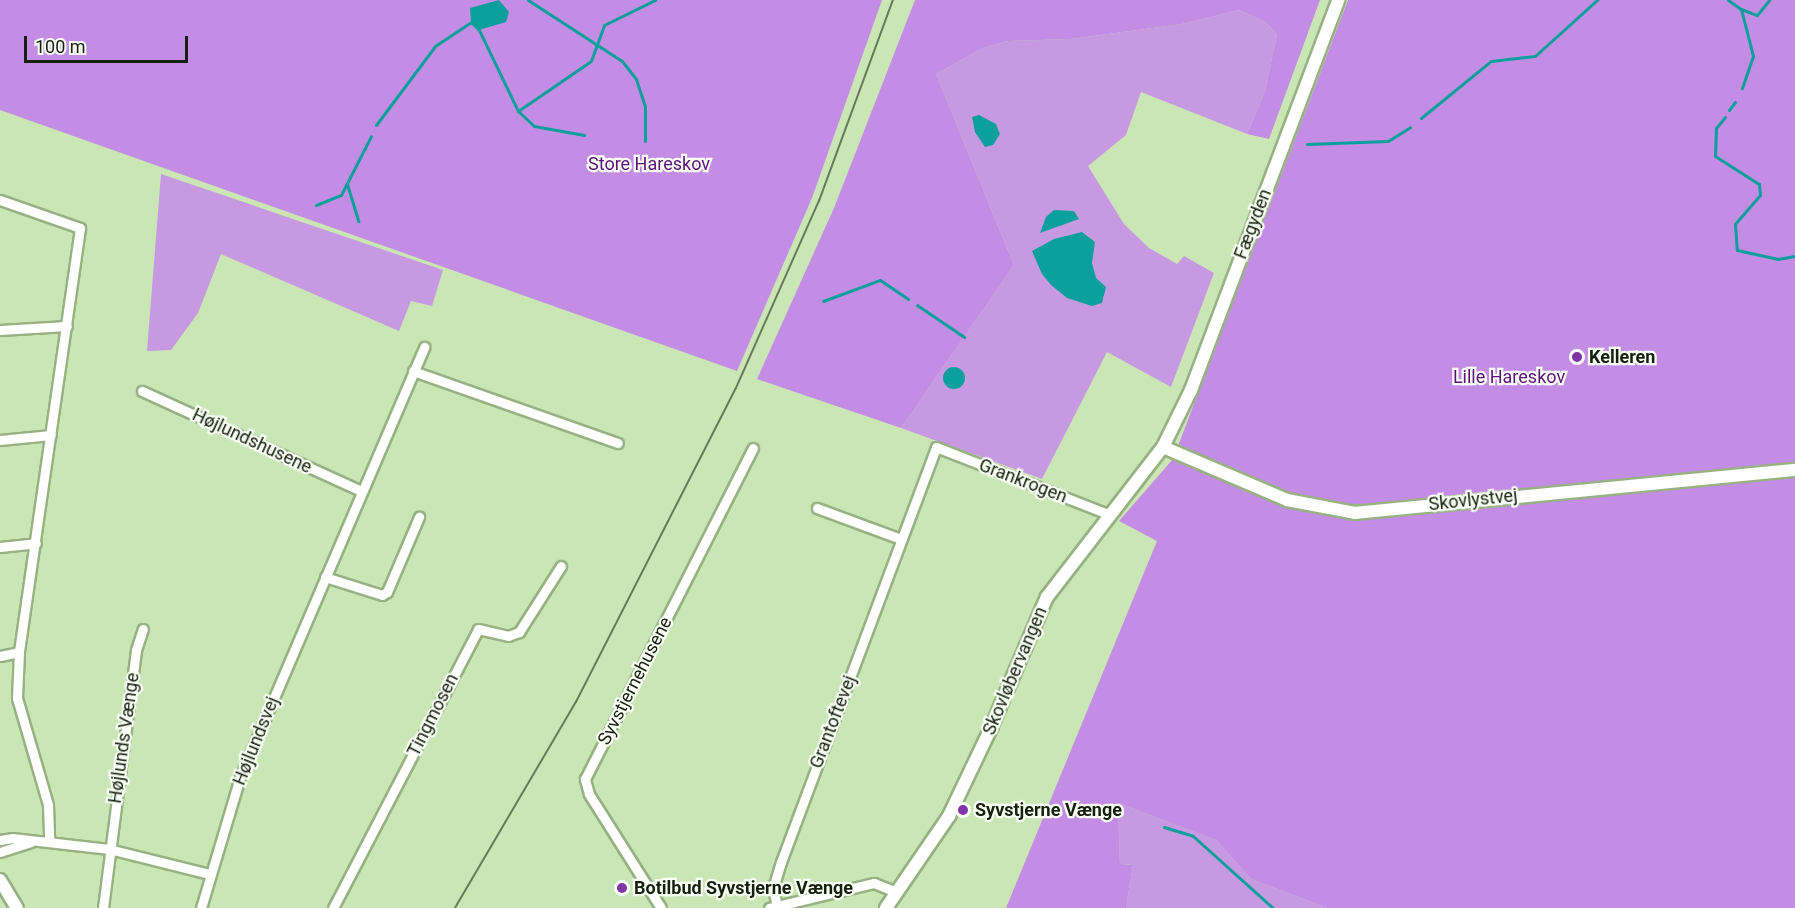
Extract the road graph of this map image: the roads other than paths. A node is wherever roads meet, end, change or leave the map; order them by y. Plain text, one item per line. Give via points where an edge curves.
1 (1338, 0) edge
2 (0, 200) edge
3 (67, 326) junction
4 (0, 330) edge
5 (424, 347) dead end
6 (413, 371) junction
7 (142, 391) dead end
8 (51, 435) junction
9 (0, 440) edge
10 (618, 443) dead end
11 (936, 447) joint
12 (1163, 447) junction
13 (753, 448) dead end
14 (1795, 470) edge
15 (361, 491) junction
16 (817, 508) dead end
17 (1110, 515) junction
18 (419, 517) dead end
19 (901, 539) junction
20 (36, 543) junction
21 (0, 547) edge
22 (561, 566) dead end
23 (325, 578) junction
24 (143, 629) dead end
25 (19, 652) junction
26 (0, 656) edge
27 (0, 840) edge
28 (33, 841) junction
29 (49, 842) junction
30 (110, 849) junction
31 (0, 852) edge
32 (209, 874) junction
33 (0, 879) edge
34 (896, 892) junction
35 (773, 907) edge
36 (17, 908) edge
37 (103, 908) edge
38 (201, 908) edge
39 (333, 908) edge
40 (661, 908) edge
41 (886, 908) edge

1 - 12 street, Fægyden via 1191,390
2 - 3 street via 80,228
3 - 4 street
3 - 8 street
5 - 6 street, Højlundsvej
6 - 10 street
6 - 15 street, Højlundsvej
7 - 15 street, Højlundshusene
8 - 9 street
8 - 20 street
11 - 17 street, Grankrogen
11 - 19 street, Grantoftevej
12 - 14 street, Skovlystvej via 1287,500 1355,513
12 - 17 street, Skovløbervangen
13 - 40 street, Syvstjernehusene via 585,779 589,794
15 - 23 street, Højlundsvej
16 - 19 street
17 - 34 street, Skovløbervangen via 1047,597 949,816
18 - 23 street via 382,596
19 - 35 street, Grantoftevej via 781,862 773,888
20 - 21 street
20 - 25 street
22 - 39 street, Tingmosen via 519,632 508,636 478,629
23 - 32 street, Højlundsvej via 240,777
24 - 30 street, Højlunds Vænge via 136,650
25 - 26 street
25 - 29 street via 17,698 48,805
27 - 28 street
28 - 29 street
28 - 31 street
29 - 30 street
30 - 32 street
30 - 37 street, Højlunds Vænge
32 - 38 street, Højlundsvej
33 - 36 street
34 - 35 street via 874,883
34 - 41 street, Skovløbervangen

